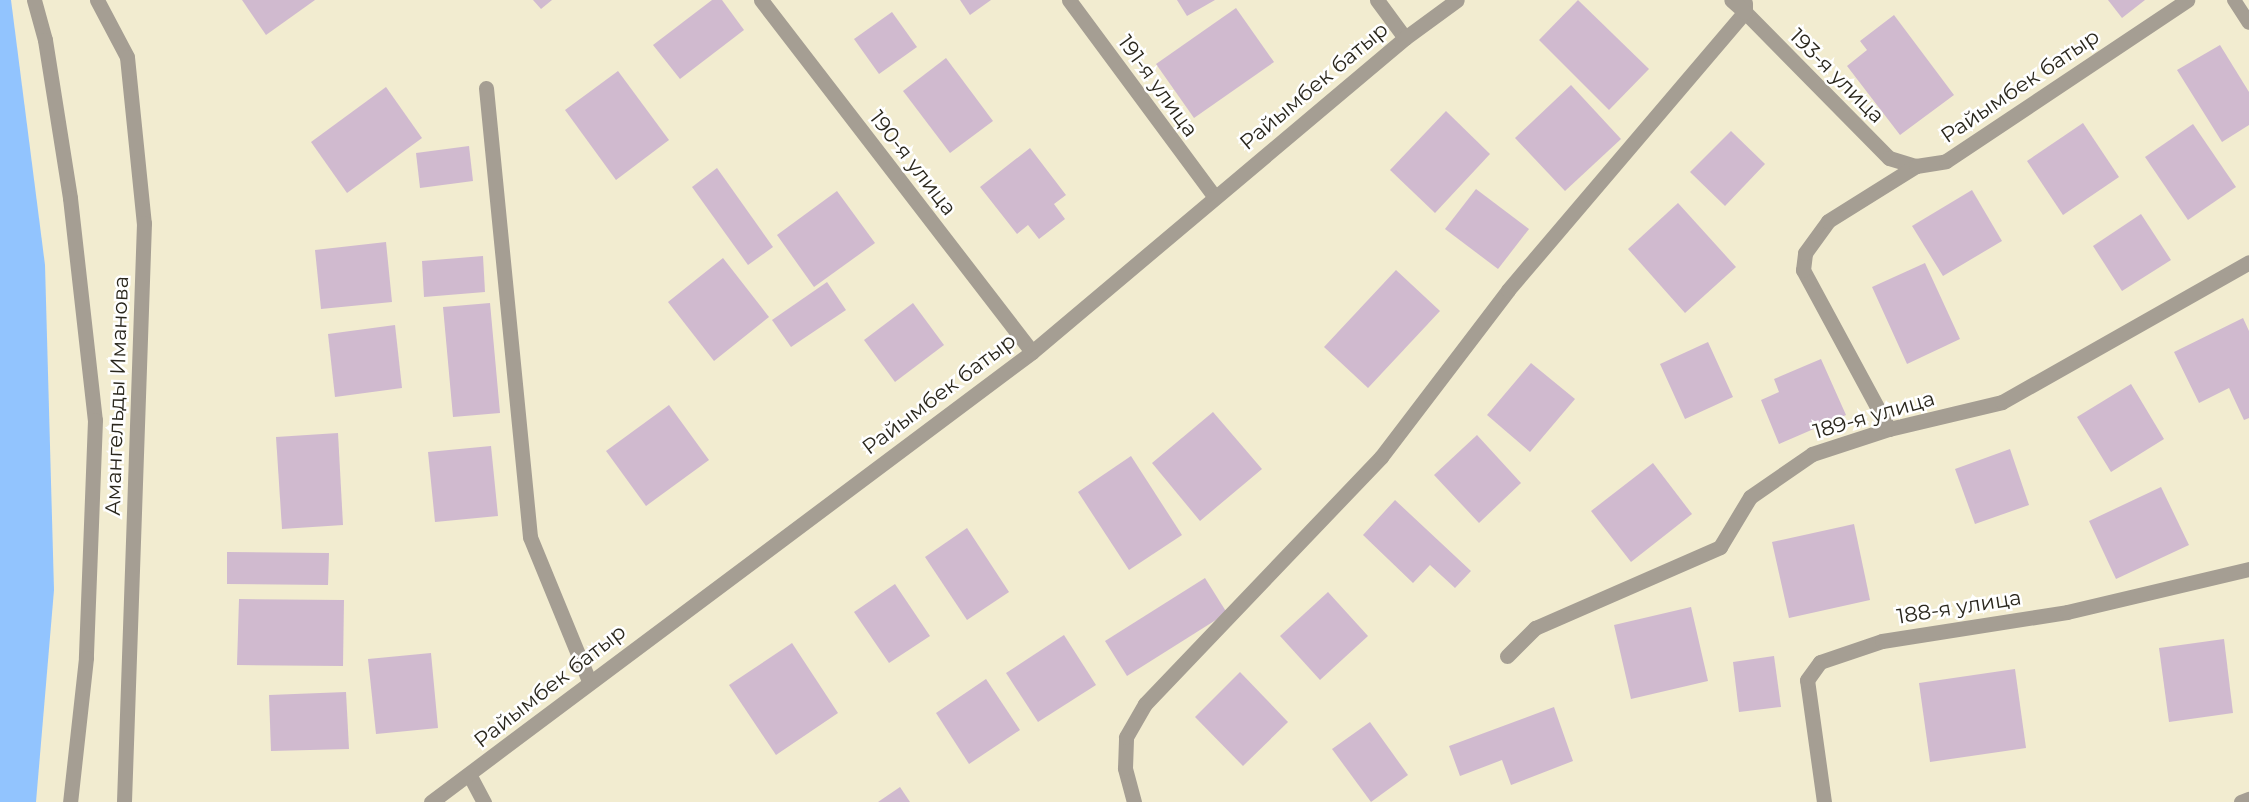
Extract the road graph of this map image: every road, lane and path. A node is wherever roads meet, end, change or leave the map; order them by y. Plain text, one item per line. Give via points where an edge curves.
1 (34, 0) edge
2 (97, 0) edge
3 (760, 0) edge
4 (1069, 0) edge
5 (1377, 0) edge
6 (1457, 0) edge
7 (1731, 0) edge
8 (2187, 0) edge
9 (2234, 0) edge
10 (1745, 6) edge
11 (2249, 23) edge
12 (1405, 38) junction
13 (486, 88) dead end
14 (1916, 166) junction
15 (1214, 196) junction
16 (2249, 262) edge
17 (1032, 352) junction
18 (1889, 429) junction
19 (2249, 569) edge
20 (1507, 656) dead end
21 (589, 681) junction
22 (470, 776) junction
23 (2249, 800) edge
24 (70, 802) edge
25 (124, 802) edge
26 (431, 802) edge
27 (484, 802) edge
28 (1134, 802) edge
29 (1824, 802) edge
30 (2241, 802) edge

1 - 24 street via 45,40 70,198 95,420 86,658
2 - 25 street, Амангельды Иманова via 127,57 144,223
3 - 17 street, 190-я улица
4 - 15 street, 191-я улица
5 - 12 street
6 - 12 street, Райымбек батыр
7 - 10 street
8 - 14 street, Райымбек батыр via 1946,161
9 - 11 lane
10 - 14 street, 193-я улица via 1889,158
10 - 28 street via 1508,290 1381,457 1145,704 1126,737 1125,768
12 - 15 street, Райымбек батыр
13 - 21 street via 530,537
14 - 18 street, Райымбек батыр via 1828,221 1804,253 1803,270
15 - 17 street, Райымбек батыр
16 - 18 street, 189-я улица via 2002,402
17 - 21 street, Райымбек батыр
18 - 20 street, 189-я улица via 1812,454 1750,497 1720,547 1535,628
19 - 29 street, 188-я улица via 2067,612 1882,641 1821,662 1807,680
21 - 22 street, Райымбек батыр
22 - 26 street, Райымбек батыр
22 - 27 street
23 - 30 lane

